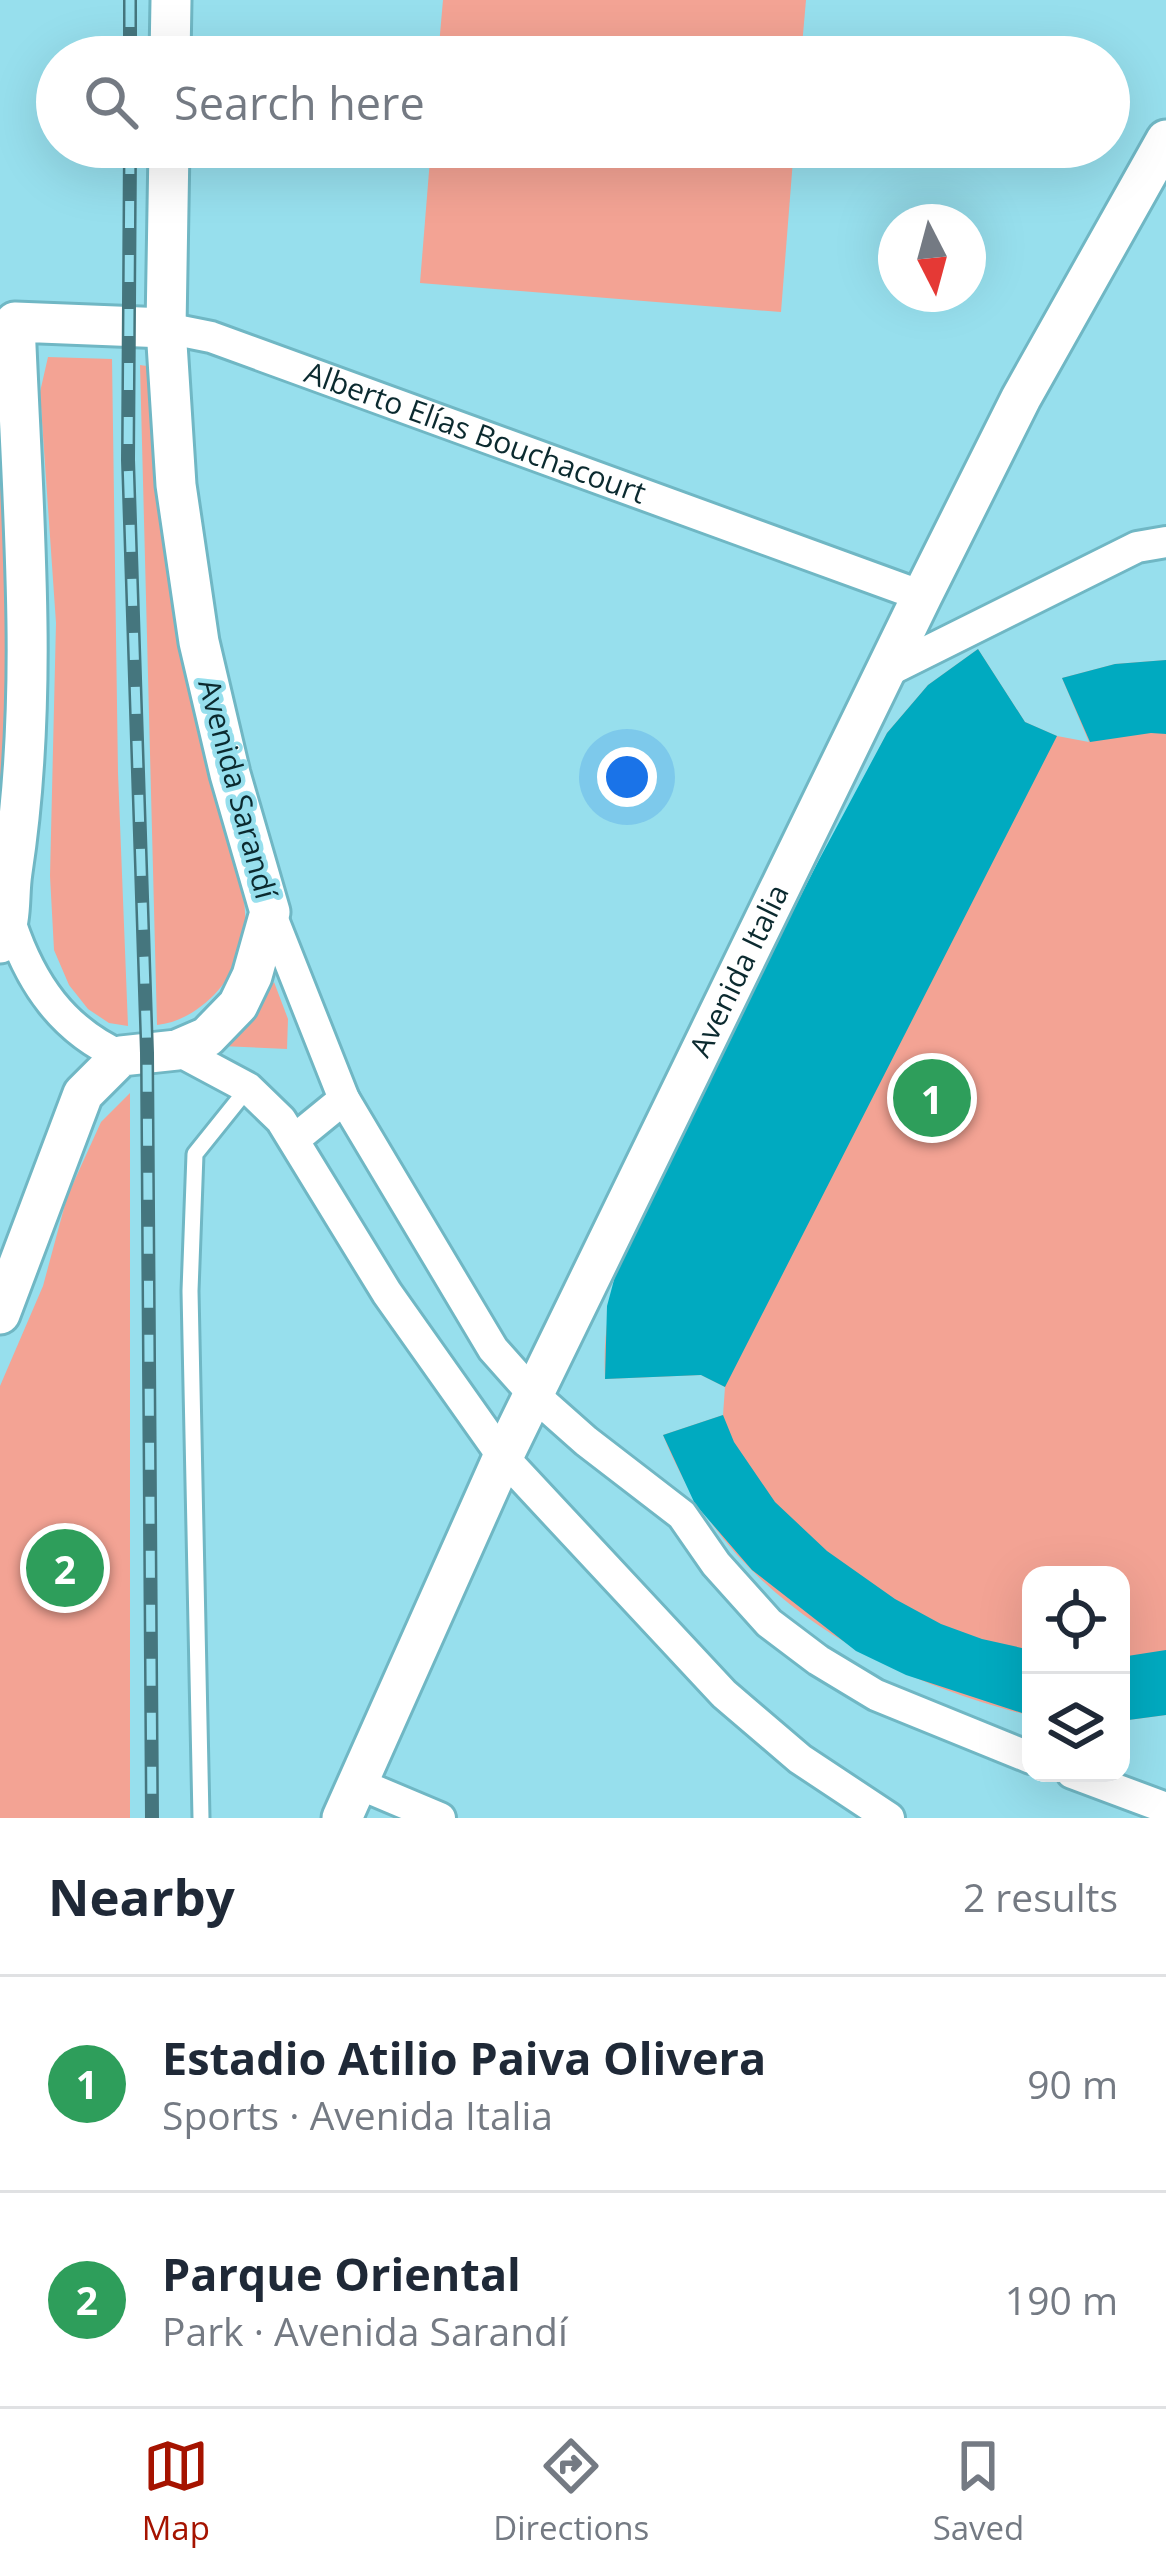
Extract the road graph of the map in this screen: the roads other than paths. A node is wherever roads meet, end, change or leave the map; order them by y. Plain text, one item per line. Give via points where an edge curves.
1 (171, 0) edge
2 (170, 36) edge
3 (1166, 140) edge
4 (169, 168) edge
5 (7, 318) edge
6 (166, 328) junction
7 (1166, 542) edge
8 (922, 596) junction
9 (886, 672) junction
10 (5, 904) edge
11 (270, 912) junction
12 (177, 1050) junction
13 (121, 1056) junction
14 (248, 1088) junction
15 (344, 1099) junction
16 (295, 1139) junction
17 (0, 1314) edge
18 (533, 1394) junction
19 (502, 1457) junction
20 (1022, 1754) edge
21 (1096, 1782) edge
22 (350, 1801) edge
23 (1166, 1808) edge
24 (202, 1818) edge
25 (440, 1818) edge
26 (889, 1818) edge

1 - 2 street
3 - 8 street, Avenida Italia via 1021,398
4 - 6 street, Avenida Sarandí
5 - 6 street, Alberto Elías Bouchacourt
5 - 10 street via 29,686 23,799
6 - 8 street, Alberto Elías Bouchacourt
6 - 11 street, Avenida Sarandí via 176,485 199,642
7 - 9 street via 1137,547
8 - 9 street, Avenida Italia
9 - 18 street, Avenida Italia
10 - 13 street via 31,974 60,1016
11 - 12 street, Avenida Sarandí via 238,1005 207,1037
11 - 15 street
12 - 13 street, Avenida Sarandí
12 - 14 street
13 - 17 street via 83,1094
14 - 16 street
14 - 24 lane via 195,1154 190,1291
15 - 16 street
15 - 18 street via 493,1349
16 - 19 street via 387,1292
18 - 19 street, Avenida Italia
18 - 20 street via 682,1515 738,1590 818,1660 876,1694
19 - 22 street, Avenida Italia
19 - 26 street via 724,1694 800,1759
21 - 23 street
22 - 25 street

